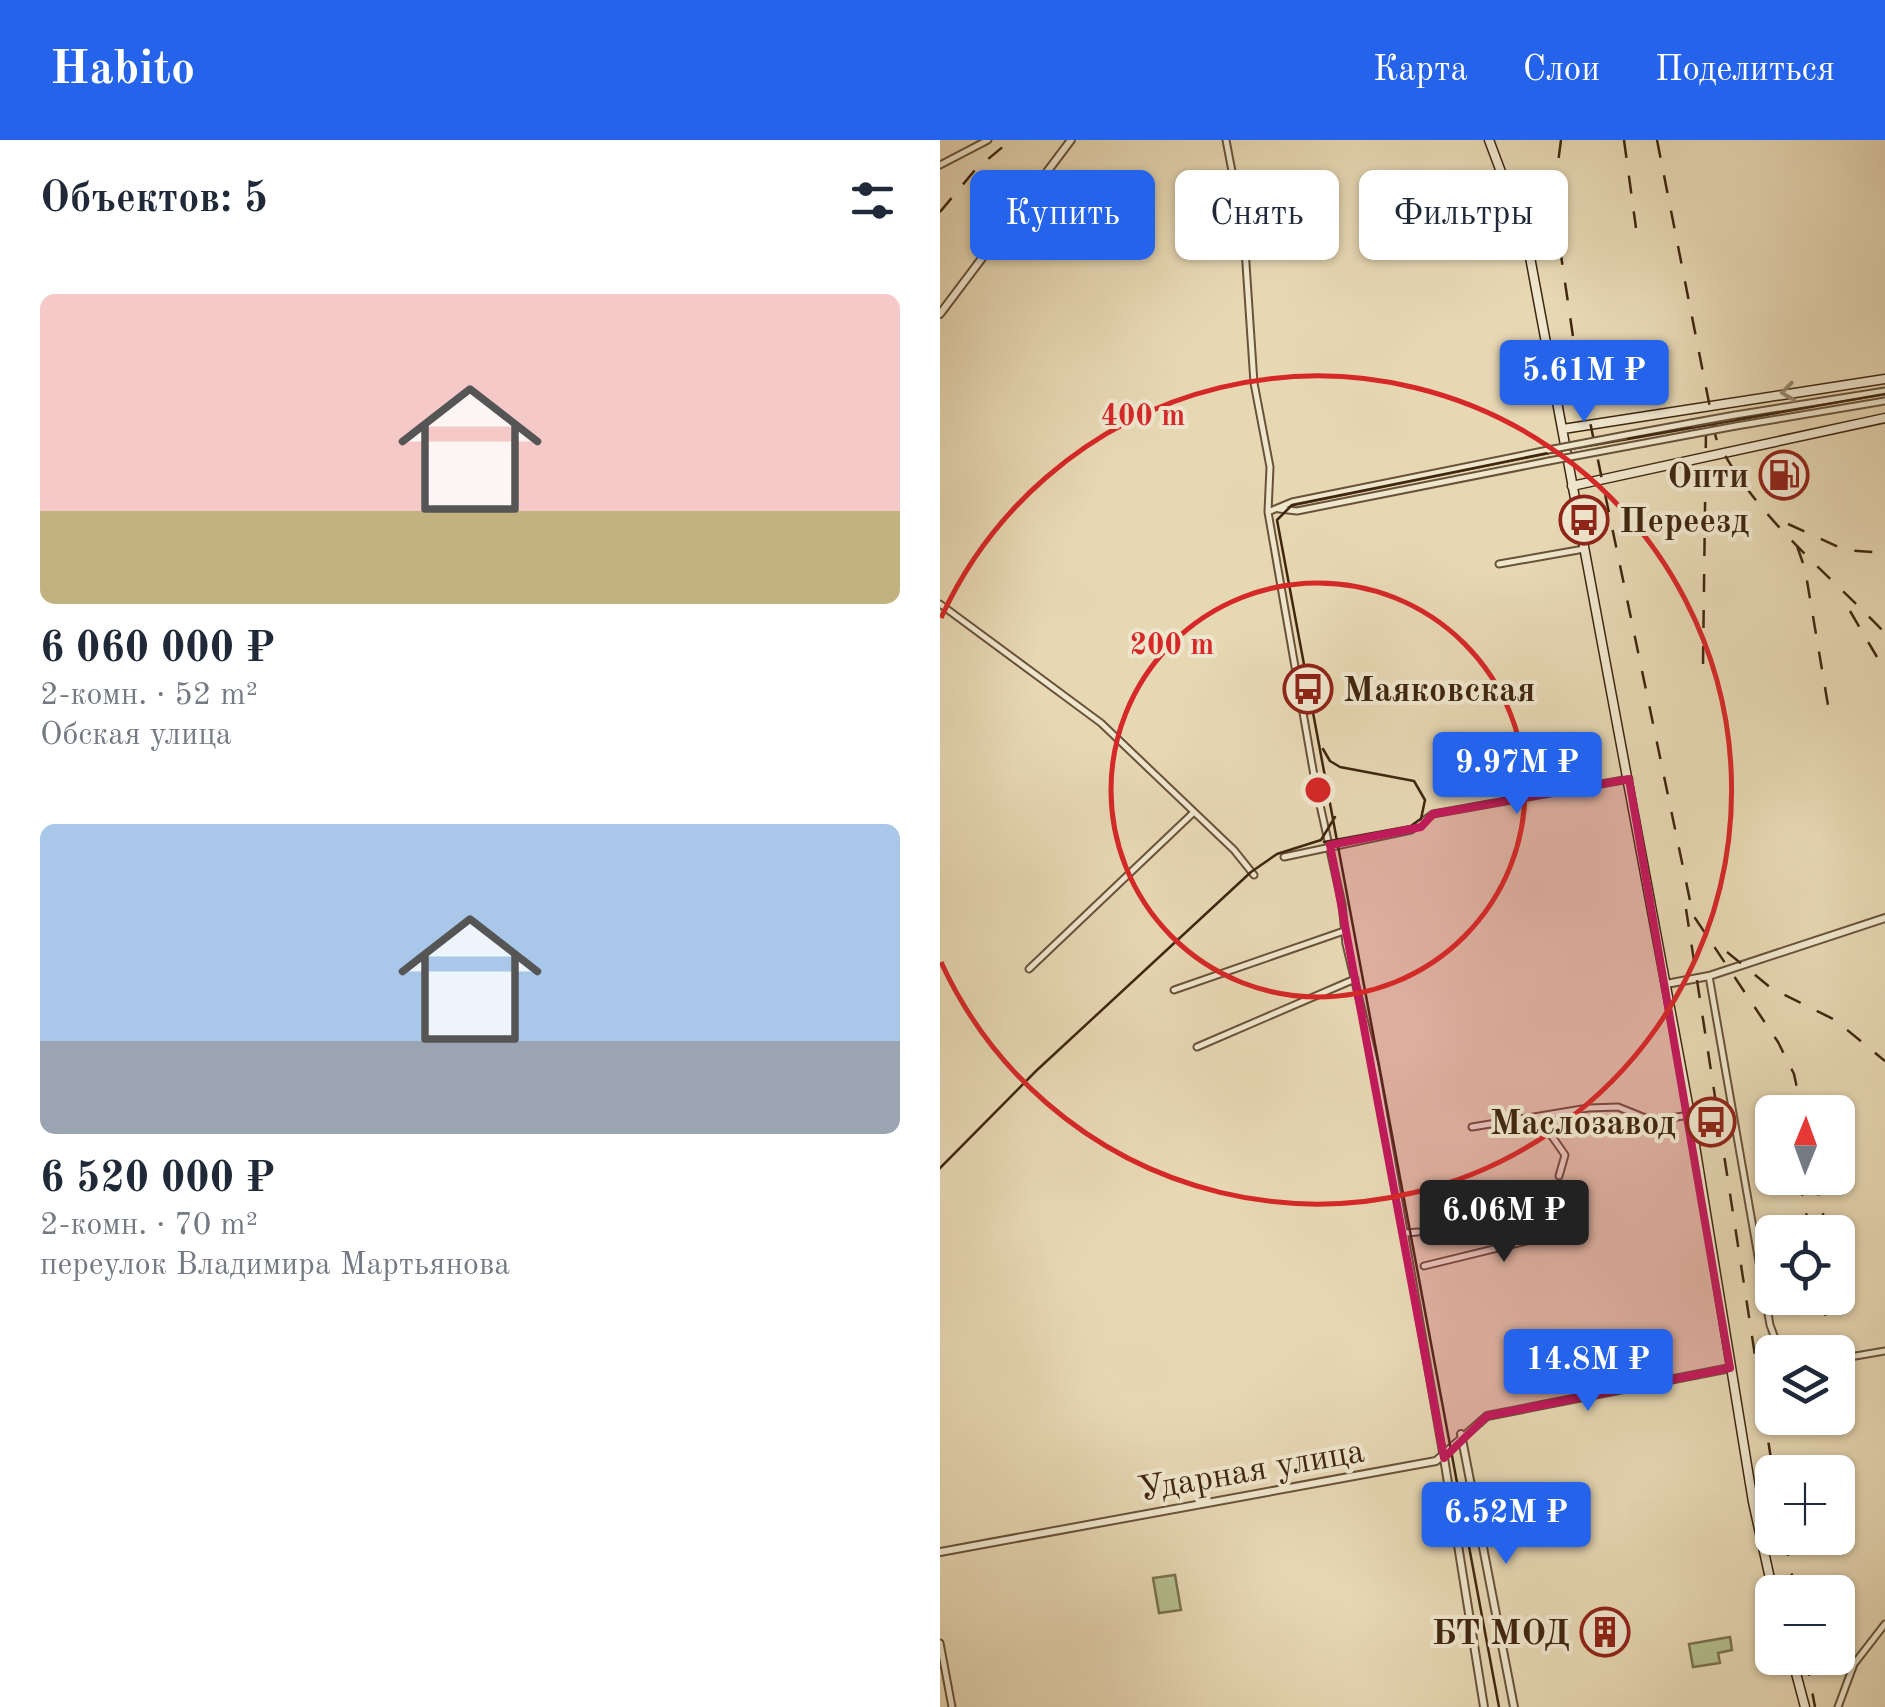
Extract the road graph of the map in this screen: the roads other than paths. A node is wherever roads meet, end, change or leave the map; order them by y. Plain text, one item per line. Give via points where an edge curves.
1 (988, 140) edge
2 (1070, 140) edge
3 (1226, 140) edge
4 (1488, 140) edge
5 (940, 164) edge
6 (940, 314) edge
7 (1885, 379) edge
8 (1885, 391) edge
9 (1885, 402) edge
10 (1885, 418) edge
11 (1563, 429) junction
12 (1572, 486) junction
13 (1279, 510) junction
14 (1268, 512) junction
15 (1584, 550) junction
16 (1499, 564) dead end
17 (940, 604) edge
18 (1629, 779) junction
19 (1193, 813) junction
20 (1330, 845) junction
21 (1284, 857) dead end
22 (1254, 874) dead end
23 (1885, 918) edge
24 (1344, 931) junction
25 (1029, 970) dead end
26 (1709, 976) junction
27 (1356, 979) junction
28 (1666, 984) junction
29 (1174, 990) dead end
30 (1197, 1047) dead end
31 (1690, 1115) junction
32 (1546, 1116) junction
33 (1472, 1127) dead end
34 (1559, 1176) dead end
35 (1418, 1232) dead end
36 (1406, 1233) junction
37 (1578, 1236) dead end
38 (1424, 1266) dead end
39 (1774, 1335) edge
40 (1885, 1351) edge
41 (1855, 1356) edge
42 (1730, 1368) junction
43 (1461, 1434) junction
44 (1444, 1458) junction
45 (940, 1552) edge
46 (1770, 1575) edge
47 (1885, 1624) edge
48 (940, 1643) edge
49 (1797, 1675) edge
50 (952, 1707) edge
51 (1484, 1707) edge
52 (1514, 1707) edge
53 (1805, 1707) edge
54 (1838, 1707) edge

1 - 5 street
2 - 6 street
3 - 14 street via 1244,234 1254,383 1270,467
4 - 11 main road via 1527,241
7 -> 11 main road
8 - 13 street, bridge via 1548,450
9 - 13 street, bridge
10 - 12 main road
11 - 12 main road
12 - 15 main road
13 - 14 street
14 - 20 street
15 - 16 street
15 - 18 main road
17 - 19 street via 1101,723
18 - 20 street via 1433,814 1415,829
18 - 28 main road
19 - 22 street
19 - 25 street
20 - 21 street
20 - 24 street
23 - 26 street
24 - 27 street
24 - 29 street
26 - 28 street
26 - 39 street
27 - 30 street
27 - 36 street
28 - 31 main road
31 - 32 street via 1649,1120 1612,1107
31 - 42 main road
32 - 33 street
32 - 34 street via 1564,1155
35 - 36 street
36 - 44 street
37 - 38 street via 1547,1236
40 - 41 street
42 - 43 street via 1487,1416
42 - 46 main road
43 - 44 street
43 - 52 street
44 - 45 street, Ударная улица
44 - 51 street
47 - 54 street via 1854,1664
48 - 50 street
49 - 53 main road

